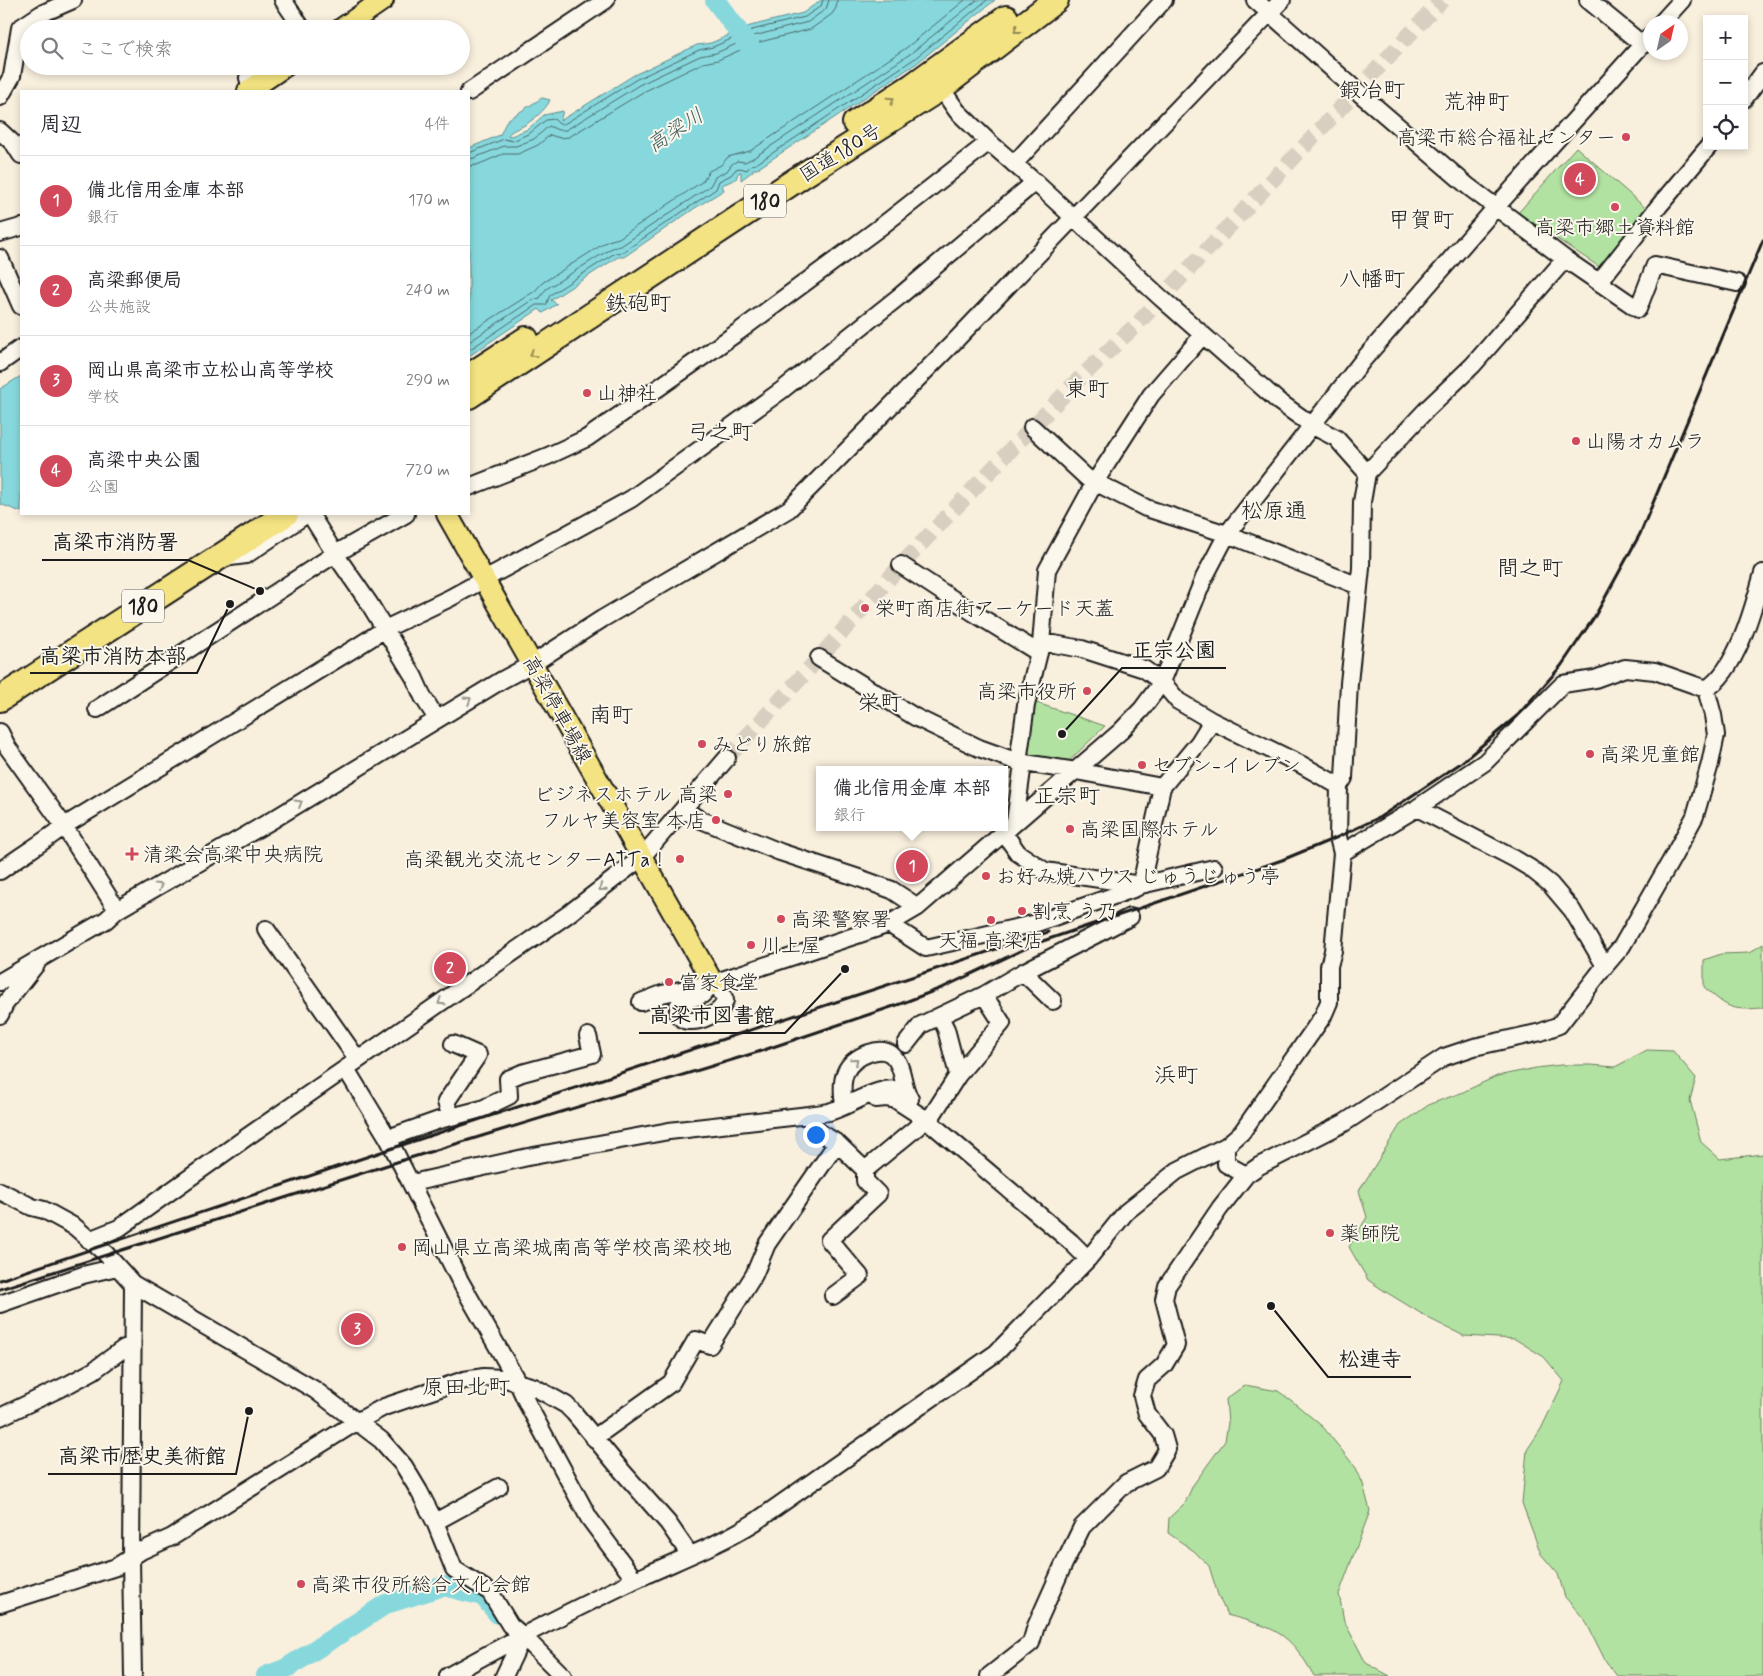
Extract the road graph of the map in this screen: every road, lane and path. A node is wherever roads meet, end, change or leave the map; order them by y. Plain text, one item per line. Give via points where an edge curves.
1 (73, 0) edge
2 (283, 0) edge
3 (383, 0) edge
4 (606, 0) edge
5 (1029, 0) edge
6 (1056, 0) edge
7 (1164, 0) edge
8 (1255, 0) edge
9 (1282, 0) edge
10 (1588, 0) edge
11 (1682, 0) edge
12 (44, 7) edge
13 (1270, 14) junction
14 (1668, 15) edge
15 (29, 20) edge
16 (297, 20) edge
17 (354, 20) edge
18 (20, 28) edge
19 (1643, 37) edge
20 (1643, 44) edge
21 (1763, 74) edge
22 (252, 75) edge
23 (272, 75) edge
24 (936, 80) junction
25 (250, 90) edge
26 (470, 91) edge
27 (1748, 94) edge
28 (0, 97) edge
29 (0, 131) edge
30 (989, 142) junction
31 (1706, 150) edge
32 (20, 153) edge
33 (1014, 164) junction
34 (1034, 182) junction
35 (1497, 206) junction
36 (1074, 217) junction
37 (20, 227) edge
38 (0, 234) edge
39 (0, 258) edge
40 (1565, 259) junction
41 (1599, 282) junction
42 (1737, 283) dead end
43 (20, 304) edge
44 (1203, 336) junction
45 (20, 349) edge
46 (0, 363) edge
47 (470, 375) edge
48 (470, 395) edge
49 (1313, 426) junction
50 (1032, 428) dead end
51 (1367, 473) junction
52 (1095, 482) junction
53 (470, 487) edge
54 (256, 515) edge
55 (284, 515) edge
56 (307, 515) edge
57 (310, 515) edge
58 (404, 515) edge
59 (448, 515) edge
60 (1227, 534) junction
61 (335, 554) junction
62 (216, 559) junction
63 (902, 565) dead end
64 (1763, 573) edge
65 (484, 580) junction
66 (1359, 586) junction
67 (385, 629) junction
68 (1040, 649) junction
69 (820, 658) dead end
70 (532, 664) junction
71 (0, 682) edge
72 (1162, 682) junction
73 (1706, 689) junction
74 (0, 700) edge
75 (97, 709) dead end
76 (437, 719) junction
77 (1212, 721) junction
78 (0, 732) edge
79 (4, 751) edge
80 (728, 758) tunnel mouth
81 (1021, 762) junction
82 (1076, 771) junction
83 (1339, 786) junction
84 (1162, 787) junction
85 (1417, 808) junction
86 (683, 809) junction
87 (64, 826) junction
88 (1010, 828) junction
89 (1007, 831) edge
90 (1342, 852) junction
91 (641, 858) junction
92 (1214, 868) dead end
93 (0, 871) edge
94 (1141, 884) junction
95 (918, 907) junction
96 (117, 910) junction
97 (1130, 917) dead end
98 (889, 924) junction
99 (266, 929) dead end
100 (43, 955) junction
101 (1605, 966) junction
102 (1023, 972) junction
103 (0, 982) edge
104 (713, 983) junction
105 (984, 996) junction
106 (1053, 1001) dead end
107 (641, 1002) dead end
108 (0, 1015) edge
109 (940, 1017) junction
110 (588, 1036) dead end
111 (453, 1044) dead end
112 (906, 1044) dead end
113 (352, 1064) junction
114 (958, 1075) junction
115 (905, 1091) junction
116 (844, 1105) junction
117 (809, 1115) junction
118 (451, 1117) junction
119 (927, 1120) junction
120 (388, 1138) junction
121 (837, 1143) junction
122 (1226, 1146) junction
123 (865, 1170) junction
124 (1246, 1175) junction
125 (412, 1183) junction
126 (0, 1191) edge
127 (89, 1240) junction
128 (1088, 1259) junction
129 (117, 1267) junction
130 (133, 1284) junction
131 (833, 1296) dead end
132 (0, 1304) edge
133 (131, 1345) junction
134 (517, 1381) junction
135 (0, 1416) edge
136 (358, 1421) junction
137 (594, 1438) junction
138 (499, 1487) dead end
139 (435, 1522) junction
140 (690, 1555) junction
141 (130, 1559) junction
142 (635, 1580) junction
143 (0, 1604) edge
144 (523, 1636) junction
145 (133, 1676) edge
146 (448, 1676) edge
147 (504, 1676) edge
148 (563, 1676) edge
149 (989, 1676) edge

1 - 12 street
2 - 16 street
3 - 17 main road
4 - 26 street
5 - 24 highway, 国道180号 / 180
6 -> 24 highway, 国道180号 / 180
7 - 33 street
8 - 13 street
9 - 13 street
10 - 19 street
11 - 14 street
12 - 15 street
13 - 35 street via 1470,187
13 - 36 street
18 - 28 street via 12,76
20 - 35 street
21 - 27 street
22 - 25 street via 248,78
23 - 25 main road
24 - 30 street via 957,111
47 -> 24 highway, 国道180号 / 180
24 -> 48 highway, 国道180号 / 180 via 802,176
29 - 32 street
30 - 33 street
30 - 53 street via 884,225 587,438
31 - 41 street
33 - 34 street
34 - 36 street
34 - 65 street via 782,390 631,499
35 - 40 street
35 - 49 street via 1363,360
36 - 44 street
36 - 70 street via 789,509
37 - 38 street
39 - 43 street
40 - 41 street
40 - 51 street via 1473,365
41 - 42 street via 1638,308 1655,265
44 - 49 street via 1278,401
44 - 52 street via 1151,395
45 - 46 street
49 - 51 street via 1336,438
49 - 60 street
50 - 52 street
51 - 66 street via 1362,502
52 - 60 street via 1146,508
52 - 68 street via 1047,570
54 - 71 highway, 180
55 - 62 highway, 180
56 - 62 street via 246,555
57 - 61 street
58 - 61 street
59 - 65 main road, 高梁停車場線
60 - 66 street
60 - 72 street via 1204,578
61 - 67 street
61 - 75 street
62 - 74 highway, 180
63 - 68 street via 974,613
64 - 73 street via 1733,660
65 - 67 street
65 - 70 main road, 高梁停車場線
66 - 83 street via 1344,778
67 - 76 street
67 - 87 street
68 - 72 street via 1054,644 1082,649 1144,668
68 - 81 street via 1026,705
69 - 81 street via 915,717 979,748
76 -> 70 street
70 - 91 main road, 高梁停車場線
72 - 77 street via 1178,701
72 - 82 street via 1121,731
73 - 85 street via 1655,671 1625,668 1596,679 1563,684 1485,762
73 - 101 street via 1716,735 1695,816 1622,946
96 -> 76 street
77 - 83 street
77 - 84 street
78 - 79 street
79 - 87 street
80 - 86 street
81 - 82 street
81 - 88 street
82 - 84 street
82 - 88 street
83 - 90 street via 1338,837
84 - 94 street
85 - 90 street
85 - 101 street via 1523,863 1550,884 1572,910
86 - 91 street
86 - 95 street via 699,819 780,852 892,890
87 - 93 street
87 - 96 street
88 - 94 street via 1018,853 1045,871
89 - 95 street
90 - 122 street via 1328,1002 1323,1016 1275,1088 1242,1132
91 - 104 main road, 高梁停車場線
91 -> 113 street via 550,927
92 - 94 street
94 - 98 street via 1037,923 926,948
95 - 98 street
96 - 100 street via 106,920
97 - 102 street
98 - 104 street
99 - 113 street
100 - 103 street
100 - 108 street
101 - 124 street via 1559,1025 1444,1057 1344,1123
102 - 105 street
102 - 106 street
104 - 107 street
105 - 109 street
105 - 114 street via 1002,1024
109 - 112 street via 921,1025
109 - 114 street
110 - 118 street via 592,1054 508,1079 509,1096 482,1109
111 - 118 street via 478,1055 446,1102
113 - 120 street
113 - 127 street via 119,1228
114 - 119 street
115 - 116 street via 890,1088
116 -> 115 street via 843,1081 850,1064 874,1051 887,1052 898,1063
115 - 119 street
116 - 117 street via 830,1112
116 - 119 street via 854,1107 875,1099 891,1099
117 - 121 street via 816,1130
117 - 125 street via 669,1131
118 - 120 street
119 - 123 street
119 - 128 street
120 - 125 street
121 - 123 street
121 - 137 street via 767,1244 754,1275 710,1345 696,1340 671,1383
122 - 124 street via 1226,1164
122 - 128 street via 1177,1171 1126,1212
123 - 131 street via 865,1181 878,1194 829,1240 860,1276
124 - 149 street via 1167,1286 1164,1299 1176,1345 1164,1365 1147,1380 1142,1396 1147,1414 1163,1435 1165,1453 1156,1468 1126,1483 1082,1527 1031,1643
125 - 134 street via 460,1281
126 - 127 street via 59,1218
127 - 129 street
128 - 140 street via 996,1353 755,1522
129 - 130 street
129 - 132 street
130 - 133 street
130 - 136 street via 315,1390
133 - 135 street via 77,1380
133 - 141 street
134 - 136 street via 484,1377 464,1380 384,1407
134 - 137 street via 566,1405
134 - 142 street via 589,1518
136 - 139 street via 381,1440 404,1466
136 - 141 street via 172,1537
137 - 140 street via 668,1523
138 - 139 street
139 - 144 street via 454,1569 490,1592 510,1625
140 - 142 street
141 - 143 street via 84,1579
141 - 145 street
142 - 144 street
144 - 146 street
144 - 147 street
144 - 148 street

